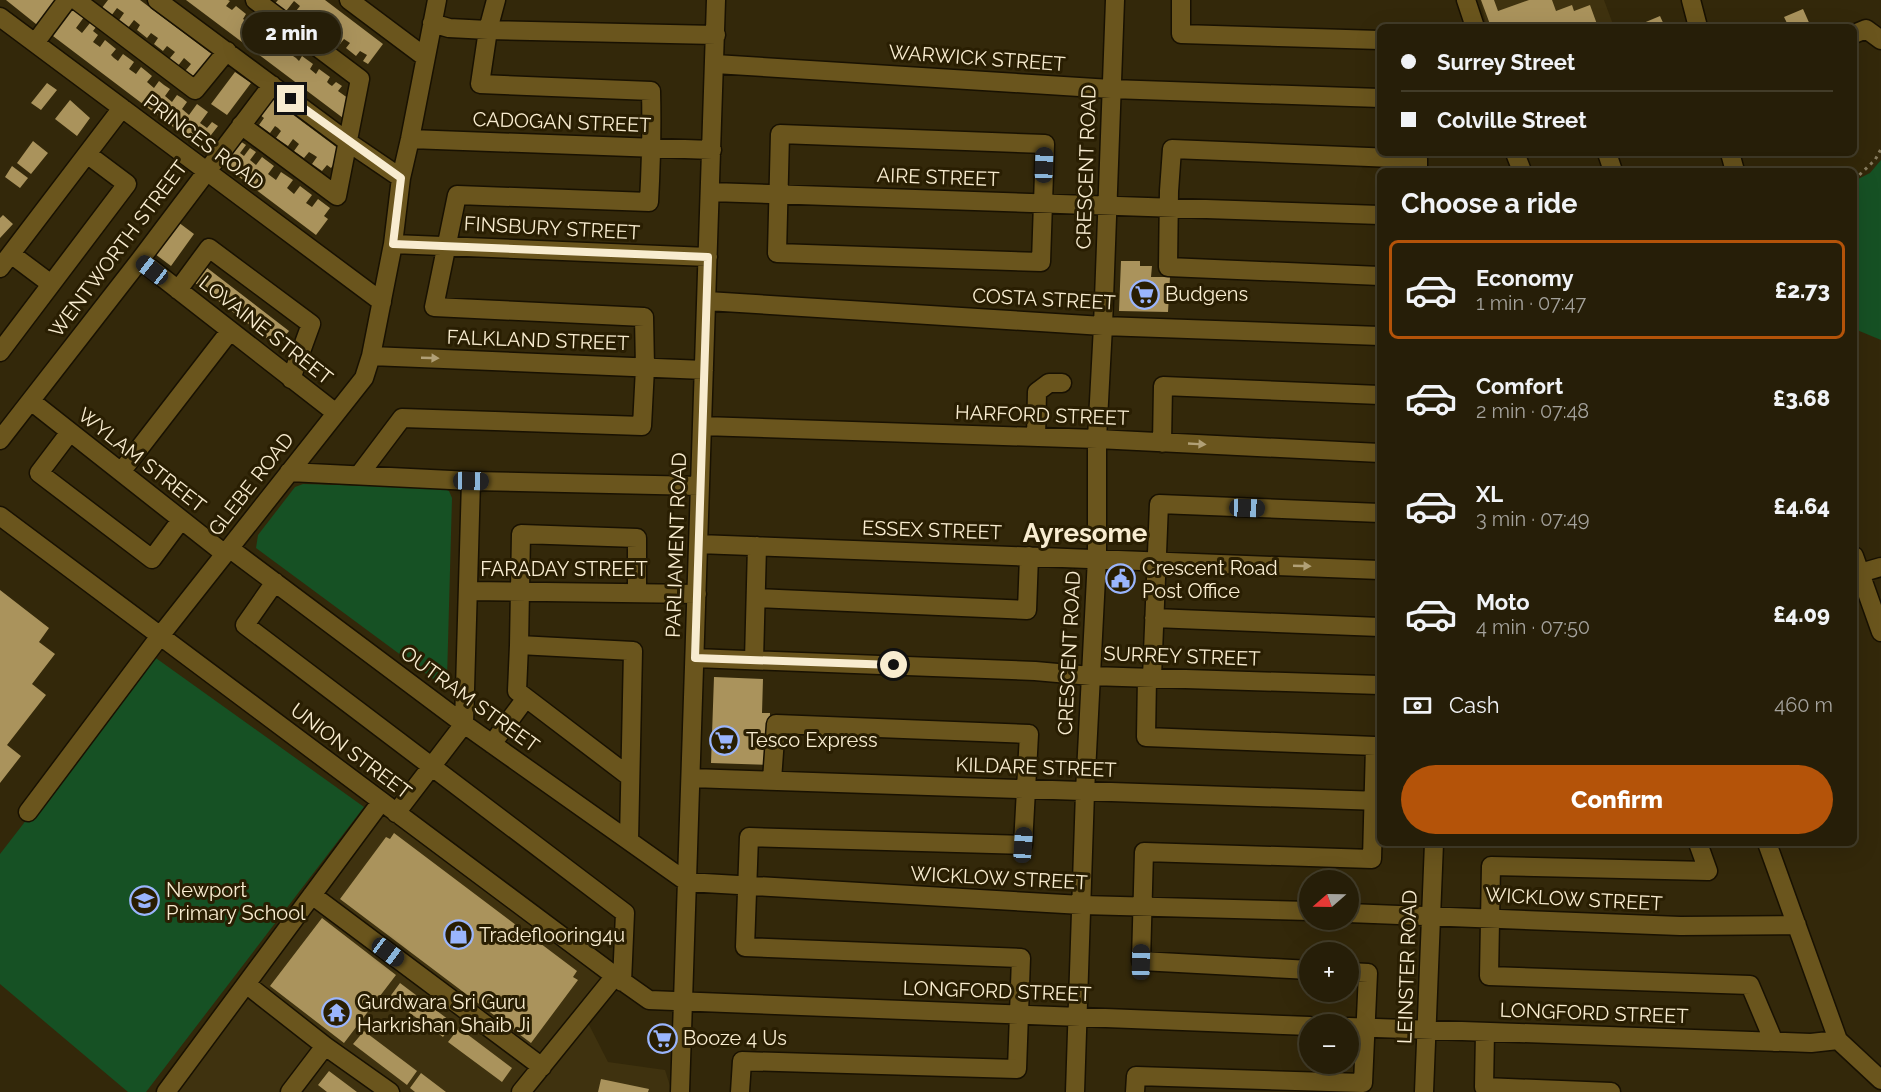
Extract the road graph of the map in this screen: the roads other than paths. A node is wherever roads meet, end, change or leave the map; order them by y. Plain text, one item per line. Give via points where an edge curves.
1 (68, 0) edge
2 (76, 0) edge
3 (157, 0) edge
4 (255, 0) edge
5 (349, 0) edge
6 (437, 0) edge
7 (496, 0) edge
8 (716, 0) edge
9 (1114, 0) edge
10 (1181, 0) edge
11 (1466, 0) edge
12 (1691, 0) edge
13 (374, 8) edge
14 (0, 17) edge
15 (432, 23) junction
16 (1474, 24) edge
17 (1697, 24) edge
18 (488, 30) junction
19 (716, 35) junction
20 (1377, 40) edge
21 (35, 43) junction
22 (227, 51) junction
23 (425, 57) junction
24 (715, 64) junction
25 (272, 85) junction
26 (1111, 89) junction
27 (1377, 98) edge
28 (122, 108) junction
29 (241, 125) junction
30 (411, 139) junction
31 (348, 142) junction
32 (650, 147) junction
33 (712, 150) junction
34 (87, 154) junction
35 (1418, 168) edge
36 (206, 171) junction
37 (401, 178) junction
38 (711, 192) junction
39 (779, 195) junction
40 (1043, 203) junction
41 (1106, 206) junction
42 (1170, 208) junction
43 (1377, 215) edge
44 (393, 244) junction
45 (447, 246) junction
46 (11, 254) edge
47 (708, 257) junction
48 (140, 260) junction
49 (1377, 276) edge
50 (51, 284) junction
51 (178, 290) junction
52 (707, 301) junction
53 (382, 302) junction
54 (1103, 326) junction
55 (230, 331) junction
56 (1377, 336) edge
57 (0, 352) edge
58 (371, 356) junction
59 (645, 368) junction
60 (704, 370) junction
61 (291, 379) junction
62 (1062, 383) dead end
63 (1377, 395) edge
64 (31, 401) junction
65 (336, 413) junction
66 (702, 426) junction
67 (70, 432) junction
68 (1036, 437) junction
69 (0, 439) edge
70 (1097, 439) junction
71 (1162, 443) junction
72 (1377, 453) edge
73 (121, 472) junction
74 (289, 472) junction
75 (359, 475) junction
76 (471, 481) junction
77 (700, 486) junction
78 (1377, 513) edge
79 (0, 516) edge
80 (181, 520) junction
81 (698, 544) junction
82 (758, 546) junction
83 (227, 551) junction
84 (1029, 556) junction
85 (1097, 558) junction
86 (1156, 561) junction
87 (1857, 564) edge
88 (1881, 567) edge
89 (1377, 570) edge
90 (1860, 573) junction
91 (275, 582) junction
92 (468, 591) junction
93 (519, 592) junction
94 (637, 592) junction
95 (697, 594) junction
96 (756, 598) junction
97 (1154, 618) junction
98 (1377, 627) edge
99 (1881, 632) edge
100 (160, 636) junction
101 (519, 645) junction
102 (695, 658) junction
103 (754, 660) junction
104 (1091, 676) junction
105 (1150, 677) junction
106 (1377, 685) edge
107 (526, 698) junction
108 (464, 724) junction
109 (492, 744) junction
110 (431, 767) junction
111 (630, 777) junction
112 (691, 778) junction
113 (772, 780) junction
114 (1026, 789) junction
115 (1085, 792) junction
116 (1377, 801) edge
117 (381, 802) junction
118 (28, 812) dead end
119 (396, 813) junction
120 (629, 840) junction
121 (1434, 846) edge
122 (1699, 846) edge
123 (1768, 846) edge
124 (687, 882) junction
125 (747, 885) junction
126 (312, 895) junction
127 (1082, 905) junction
128 (1142, 907) junction
129 (1299, 911) edge
130 (1359, 912) edge
131 (1431, 915) junction
132 (1490, 917) junction
133 (1797, 925) junction
134 (1299, 969) edge
135 (1359, 973) edge
136 (619, 979) junction
137 (246, 984) junction
138 (683, 1002) junction
139 (1019, 1014) junction
140 (1079, 1016) junction
141 (1359, 1018) edge
142 (1299, 1026) edge
143 (1359, 1028) edge
144 (1427, 1031) junction
145 (1485, 1032) junction
146 (1838, 1040) junction
147 (1774, 1042) junction
148 (325, 1046) junction
149 (1359, 1046) edge
150 (542, 1067) junction
151 (1881, 1080) edge
152 (166, 1092) edge
153 (290, 1092) edge
154 (390, 1092) edge
155 (521, 1092) edge
156 (680, 1092) edge
157 (740, 1092) edge
158 (1075, 1092) edge
159 (1136, 1092) edge
160 (1424, 1092) edge
161 (1611, 1092) edge

1 - 21 street
2 - 22 street via 195,90
3 - 22 street
4 - 31 street via 360,79
5 - 13 street
6 - 15 street, GLEBE ROAD
7 - 18 street
8 - 19 street, PARLIAMENT ROAD
9 - 26 street, CRESCENT ROAD
10 - 20 street via 1181,34
11 - 16 street
12 - 17 street
13 - 23 street
14 - 21 street, PRINCES ROAD
15 - 18 street
15 - 23 street, GLEBE ROAD
18 - 19 street
18 - 32 street via 480,84 651,91
19 - 24 street, PARLIAMENT ROAD
21 - 28 street, PRINCES ROAD
22 - 25 street
23 - 30 street, GLEBE ROAD
24 - 26 street, WARWICK STREET
24 - 33 street, PARLIAMENT ROAD
25 - 29 street, WENTWORTH STREET
25 - 31 street
26 - 27 street, WARWICK STREET
26 - 41 street, CRESCENT ROAD
28 - 34 street
28 - 36 street, PRINCES ROAD
29 - 31 street via 337,196
29 - 36 street, WENTWORTH STREET
30 - 32 street, CADOGAN STREET
30 - 37 street, GLEBE ROAD
31 - 37 street
32 - 33 street, CADOGAN STREET
32 - 45 street via 649,202 457,195
33 - 38 street, PARLIAMENT ROAD
34 - 46 street
34 - 50 street via 127,184
35 - 42 street via 1418,159 1172,149
36 - 48 street, WENTWORTH STREET
36 - 53 street, PRINCES ROAD
37 - 44 street, GLEBE ROAD
38 - 39 street, AIRE STREET
38 - 47 street, PARLIAMENT ROAD
39 - 40 street, AIRE STREET
39 - 40 street via 777,253 1041,262
39 - 40 street via 780,134 1045,144
40 - 41 street, AIRE STREET
41 - 42 street, AIRE STREET
41 - 54 street, CRESCENT ROAD
42 - 43 street, AIRE STREET
42 - 49 street via 1168,267
44 - 45 street, FINSBURY STREET
44 - 53 street, GLEBE ROAD
45 - 47 street, FINSBURY STREET
45 - 59 street via 434,307 644,317
46 - 50 street
47 - 52 street, PARLIAMENT ROAD
48 - 51 street, LOVAINE STREET
48 - 64 street, WENTWORTH STREET
50 - 57 street
51 - 55 street, LOVAINE STREET
51 - 61 street via 209,248 311,324
52 - 54 street, COSTA STREET
52 - 60 street, PARLIAMENT ROAD
53 - 58 street, GLEBE ROAD
54 - 56 street, COSTA STREET
54 - 70 street, CRESCENT ROAD
55 - 61 street, LOVAINE STREET
55 - 73 street
58 -> 59 street, FALKLAND STREET
58 - 65 street, GLEBE ROAD via 364,378
59 - 60 street, FALKLAND STREET
59 - 75 street via 642,426 402,418
60 - 66 street, PARLIAMENT ROAD
61 - 65 street, LOVAINE STREET
62 - 68 street via 1049,383 1037,392
63 - 71 street via 1163,386
64 - 67 street, WYLAM STREET
64 - 69 street, WENTWORTH STREET
65 - 74 street, GLEBE ROAD
66 - 68 street, HARFORD STREET
66 - 77 street, PARLIAMENT ROAD
67 - 73 street, WYLAM STREET
67 - 80 street via 39,473 152,559
68 - 70 street, HARFORD STREET
70 - 71 street, HARFORD STREET
70 - 85 street, CRESCENT ROAD
71 -> 72 street, HARFORD STREET
73 - 80 street, WYLAM STREET
74 - 75 street
74 - 83 street, GLEBE ROAD
75 - 76 street
76 - 77 street
76 - 92 street
77 - 81 street, PARLIAMENT ROAD
78 - 86 street via 1159,504
79 - 100 street, UNION STREET
80 - 83 street, WYLAM STREET
81 - 82 street, ESSEX STREET
81 - 95 street, PARLIAMENT ROAD
82 - 84 street, ESSEX STREET
82 - 96 street
83 - 91 street, OUTRAM STREET
83 - 100 street, GLEBE ROAD
84 - 85 street, ESSEX STREET
84 - 96 street via 1028,610
85 - 86 street, ESSEX STREET
85 - 104 street, CRESCENT ROAD
86 -> 89 street, ESSEX STREET
86 - 97 street
87 - 90 street
88 - 90 street
90 - 99 street
91 - 108 street, OUTRAM STREET
91 - 110 street via 245,625
92 - 93 street, FARADAY STREET
92 - 108 street
93 - 94 street, FARADAY STREET
93 - 94 street via 521,534 637,538
93 - 101 street
94 - 95 street, FARADAY STREET
95 - 102 street, PARLIAMENT ROAD
96 - 103 street
97 - 98 street
97 - 105 street
100 - 117 street, UNION STREET
100 - 118 street, GLEBE ROAD
101 - 107 street via 517,691
101 - 111 street via 633,651
102 - 103 street, SURREY STREET
102 - 112 street, PARLIAMENT ROAD
103 - 104 street, SURREY STREET
104 - 105 street, SURREY STREET
104 - 115 street, CRESCENT ROAD
105 - 106 street, SURREY STREET
105 - 116 street via 1146,736 1375,746
107 - 109 street
107 - 111 street
108 - 109 street, OUTRAM STREET
108 - 110 street
109 - 120 street, OUTRAM STREET
110 - 119 street
110 - 136 street via 625,913
111 - 120 street
112 - 113 street, KILDARE STREET
112 - 124 street, PARLIAMENT ROAD
113 - 114 street, KILDARE STREET
113 - 114 street via 776,724 1029,734
114 - 115 street, KILDARE STREET
114 - 125 street via 1023,845 749,837
115 - 116 street, KILDARE STREET
115 - 127 street, CRESCENT ROAD
116 - 128 street via 1372,859 1144,852
117 - 119 street, UNION STREET
117 - 126 street
119 - 136 street, UNION STREET
120 - 124 street, OUTRAM STREET
121 - 131 street, LEINSTER ROAD
122 - 132 street via 1708,871 1491,866
123 - 133 street
124 - 125 street, WICKLOW STREET
124 - 138 street, PARLIAMENT ROAD
125 - 127 street, WICKLOW STREET
125 - 139 street via 745,947 1021,958
126 - 137 street
126 - 150 street
127 - 128 street, WICKLOW STREET
127 - 140 street, CRESCENT ROAD
128 - 129 street, WICKLOW STREET
128 - 134 street via 1141,962
130 - 131 street, WICKLOW STREET
131 - 132 street, WICKLOW STREET
131 - 144 street, LEINSTER ROAD
132 - 133 street, WICKLOW STREET via 1680,926
132 - 147 street via 1489,976 1750,985
133 - 146 street
135 - 141 street via 1368,973
136 - 138 street, UNION STREET via 649,1000
136 - 150 street
137 - 148 street
137 - 152 street
138 - 139 street, LONGFORD STREET
138 - 156 street, PARLIAMENT ROAD
139 - 140 street, LONGFORD STREET
139 - 157 street via 1017,1069 742,1061
140 - 142 street, LONGFORD STREET
140 - 158 street, CRESCENT ROAD
143 - 144 street, LONGFORD STREET
144 - 145 street, LONGFORD STREET
144 - 160 street, LEINSTER ROAD
145 - 147 street, LONGFORD STREET
145 - 161 street via 1484,1087
146 - 147 street, LONGFORD STREET
146 - 151 street
148 - 153 street
148 - 154 street
149 - 159 street via 1363,1083 1136,1076
150 - 155 street

